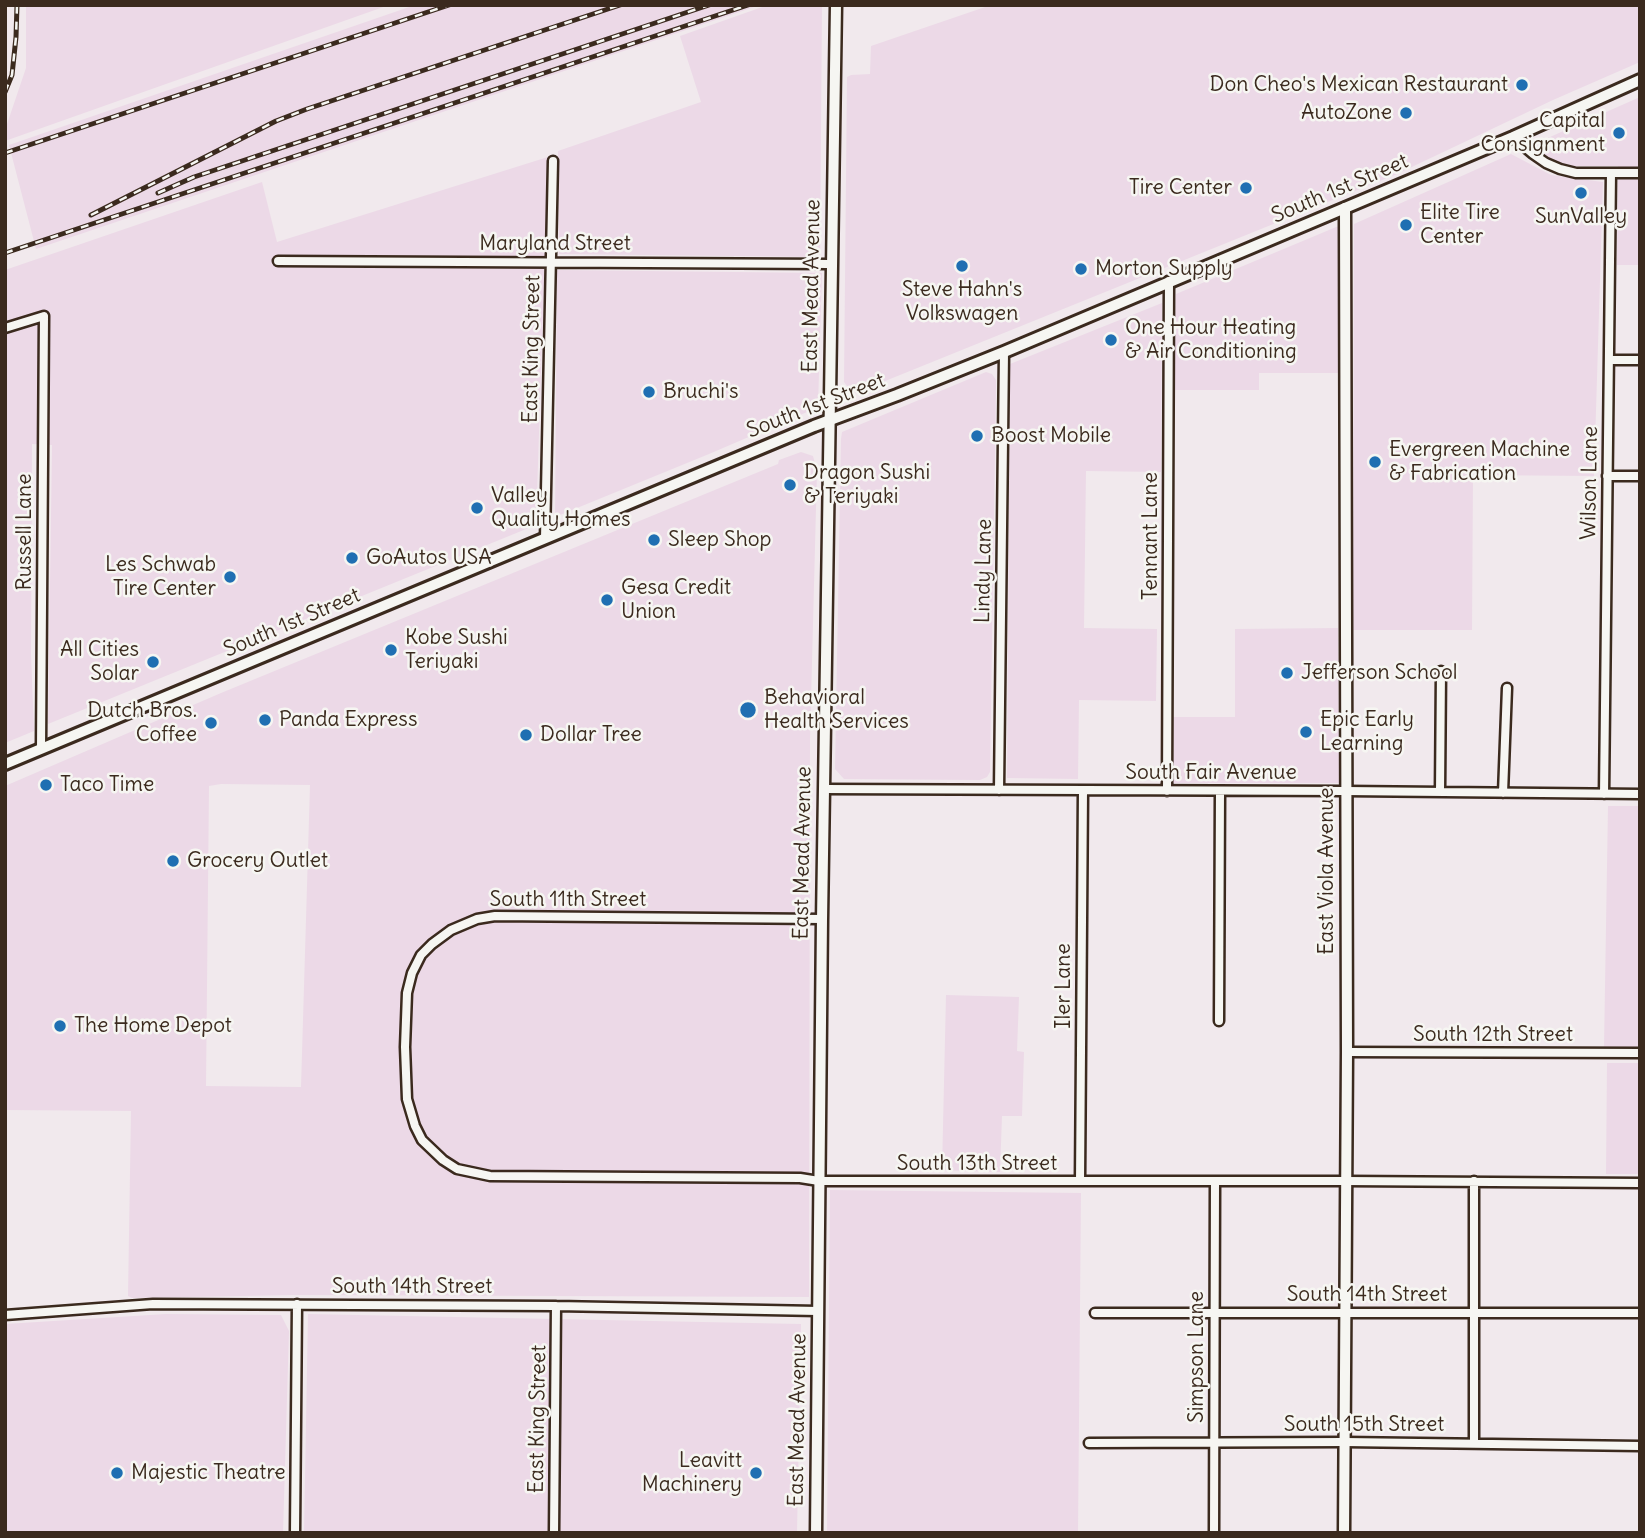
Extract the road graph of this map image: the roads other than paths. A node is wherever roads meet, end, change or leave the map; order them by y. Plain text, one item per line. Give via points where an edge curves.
1 (836, 5) edge
2 (1640, 80) edge
3 (1513, 137) junction
4 (553, 161) dead end
5 (1611, 173) junction
6 (1640, 173) edge
7 (1345, 208) junction
8 (278, 261) dead end
9 (552, 262) junction
10 (831, 264) junction
11 (1169, 281) junction
12 (5, 328) edge
13 (1004, 352) junction
14 (1609, 360) junction
15 (1640, 360) edge
16 (829, 420) junction
17 (1607, 476) junction
18 (1640, 476) edge
19 (545, 538) junction
20 (1441, 671) dead end
21 (1507, 688) dead end
22 (41, 748) junction
23 (5, 764) edge
24 (824, 789) junction
25 (999, 790) junction
26 (1083, 791) junction
27 (1167, 791) junction
28 (1220, 791) junction
29 (1346, 791) junction
30 (1440, 792) junction
31 (1503, 793) junction
32 (1604, 794) junction
33 (1640, 794) edge
34 (821, 919) junction
35 (1219, 1021) dead end
36 (405, 1047) joint
37 (1347, 1052) junction
38 (1640, 1053) edge
39 (819, 1181) junction
40 (1080, 1181) junction
41 (1215, 1181) junction
42 (1346, 1181) junction
43 (1474, 1181) junction
44 (1640, 1183) edge
45 (297, 1304) junction
46 (556, 1306) junction
47 (818, 1311) junction
48 (1095, 1313) dead end
49 (1214, 1313) junction
50 (1345, 1313) junction
51 (1474, 1313) junction
52 (1640, 1313) edge
53 (5, 1315) edge
54 (1214, 1442) junction
55 (1345, 1442) junction
56 (1089, 1443) dead end
57 (1474, 1443) junction
58 (1640, 1446) edge
59 (295, 1533) edge
60 (554, 1533) edge
61 (816, 1533) edge
62 (1214, 1533) edge
63 (1345, 1533) edge

1 - 10 street, East Mead Avenue
2 - 3 main road, South 1st Street
3 - 5 street via 1560,169
3 - 7 main road, South 1st Street
4 - 9 street, East King Street
5 - 6 street
5 - 14 street, Wilson Lane
7 - 11 main road, South 1st Street
7 - 29 street, East Viola Avenue
8 - 9 street, Maryland Street
9 - 10 street, Maryland Street
9 - 19 street, East King Street
10 - 16 street, East Mead Avenue
11 - 13 main road, South 1st Street
11 - 27 street, Tennant Lane
12 - 22 street, Russell Lane via 44,316
13 - 16 main road, South 1st Street
13 - 25 street, Lindy Lane
14 - 15 street
14 - 17 street, Wilson Lane
16 - 19 main road, South 1st Street
16 - 24 street, East Mead Avenue
17 - 18 street
17 - 32 street, Wilson Lane
19 - 22 main road, South 1st Street
20 - 30 street
21 - 31 street
22 - 23 main road, South 1st Street
24 - 25 street, South Fair Avenue
24 - 34 street, East Mead Avenue
25 - 26 street, South Fair Avenue
26 - 27 street, South Fair Avenue
26 - 40 street, Iler Lane
27 - 28 street, South Fair Avenue
28 - 29 street, South Fair Avenue
28 - 35 street
29 - 30 street, South Fair Avenue
29 - 37 street, East Viola Avenue
30 - 31 street, South Fair Avenue
31 - 32 street, South Fair Avenue
32 - 33 street, South Fair Avenue
34 - 36 street, South 11th Street via 477,919 441,936 421,955 407,993
34 - 39 street, East Mead Avenue
36 - 39 street, South 13th Street via 407,1099 415,1126 430,1149 457,1169 489,1176
37 - 38 street, South 12th Street
37 - 42 street, East Viola Avenue
39 - 40 street, South 13th Street
39 - 47 street, East Mead Avenue
40 - 41 street, South 13th Street
41 - 42 street, South 13th Street
41 - 49 street, Simpson Lane
42 - 43 street, South 13th Street
42 - 50 street, East Viola Avenue
43 - 44 street, South 13th Street
43 - 51 street
45 - 46 street, South 14th Street
45 - 53 street, South 14th Street via 153,1304
45 - 59 street
46 - 47 street, South 14th Street
46 - 60 street, East King Street
47 - 61 street, East Mead Avenue
48 - 49 street, South 14th Street
49 - 50 street, South 14th Street
49 - 54 street, Simpson Lane
50 - 51 street, South 14th Street
50 - 55 street, East Viola Avenue
51 - 52 street, South 14th Street
51 - 57 street
54 - 55 street, South 15th Street
54 - 56 street, South 15th Street
54 - 62 street, Simpson Lane
55 - 57 street, South 15th Street
55 - 63 street, East Viola Avenue
57 - 58 street, South 15th Street

